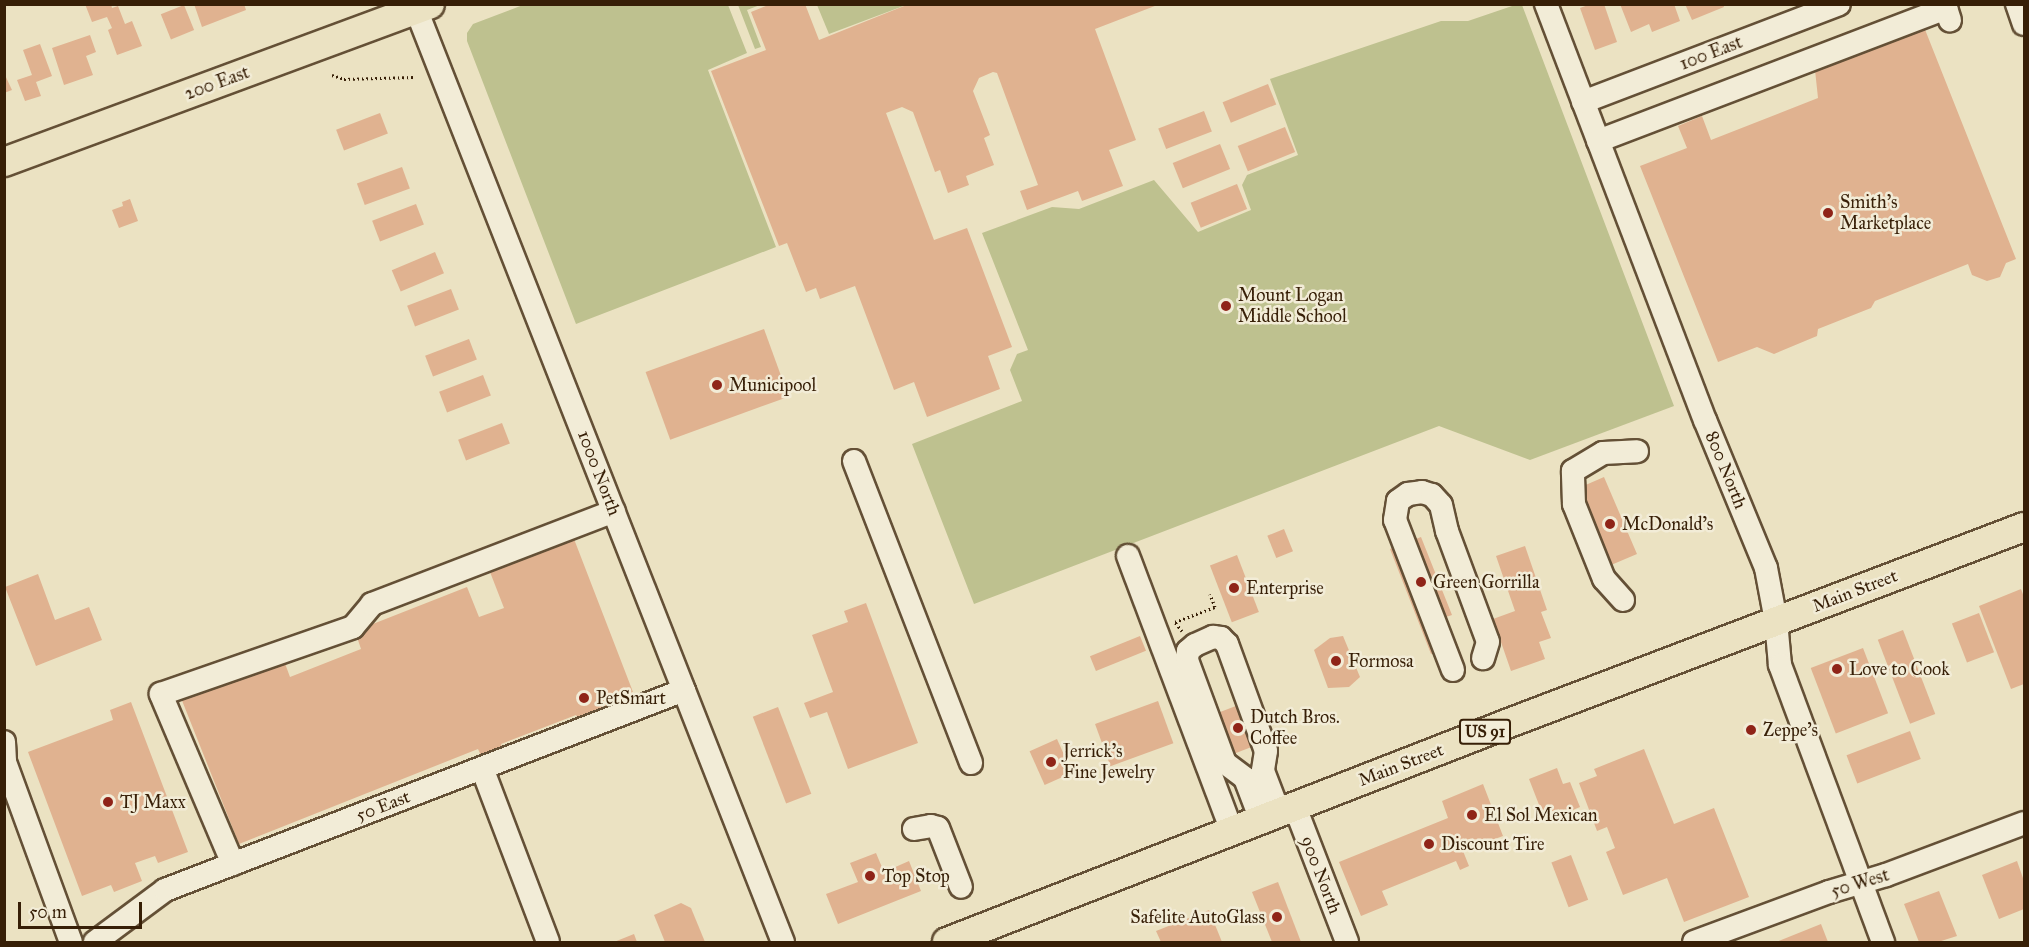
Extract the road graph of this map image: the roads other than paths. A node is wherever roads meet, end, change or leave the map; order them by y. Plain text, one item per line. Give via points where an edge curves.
1 (1546, 4) edge
2 (1839, 4) edge
3 (2017, 4) edge
4 (420, 6) edge
5 (1950, 20) dead end
6 (2025, 24) edge
7 (1583, 102) junction
8 (1598, 141) junction
9 (4, 162) edge
10 (1637, 451) dead end
11 (854, 461) dead end
12 (614, 511) junction
13 (2025, 526) edge
14 (1128, 556) dead end
15 (1623, 600) dead end
16 (1776, 621) junction
17 (1484, 658) dead end
18 (1453, 670) dead end
19 (684, 690) junction
20 (4, 742) edge
21 (971, 763) dead end
22 (482, 768) junction
23 (1278, 813) junction
24 (2025, 823) edge
25 (914, 829) dead end
26 (1232, 831) junction
27 (233, 864) junction
28 (1860, 883) junction
29 (961, 887) dead end
30 (977, 937) edge
31 (70, 942) edge
32 (95, 942) edge
33 (548, 942) edge
34 (783, 942) edge
35 (947, 942) edge
36 (1347, 942) edge
37 (1694, 942) edge
38 (1883, 942) edge

1 - 7 street, 800 North
2 - 7 street, 100 East
3 - 6 street
4 - 9 main road, 200 East
4 - 12 street, 1000 North
5 - 8 street via 1946,8
7 - 8 street, 800 North
8 - 16 street, 800 North via 1766,568
10 - 15 street via 1603,453 1573,471 1574,504 1604,579
11 - 21 street
12 - 19 street, 1000 North
12 - 27 street via 372,604 353,627 161,694
13 - 16 main road, Main Street / US 91
14 - 26 street
16 - 23 main road, Main Street / US 91
16 - 28 street, 800 North via 1780,665
17 - 18 street via 1488,642 1441,505 1432,495 1408,494 1398,501 1395,520
19 - 22 street, 50 East
19 - 34 street, 1000 North
20 - 31 street via 5,762
22 - 27 street, 50 East
22 - 33 street
23 - 23 street via 1263,771 1266,751 1227,644 1213,637 1188,651 1187,660 1225,763
23 - 26 main road, Main Street / US 91
23 - 36 street, 900 North
24 - 28 street, 50 West
25 - 29 street via 938,828
26 - 30 main road, Main Street / US 91
27 - 32 street, 50 East via 165,890
28 - 37 street, 50 West
28 - 38 street, 800 North
30 - 35 main road, Main Street / US 91

